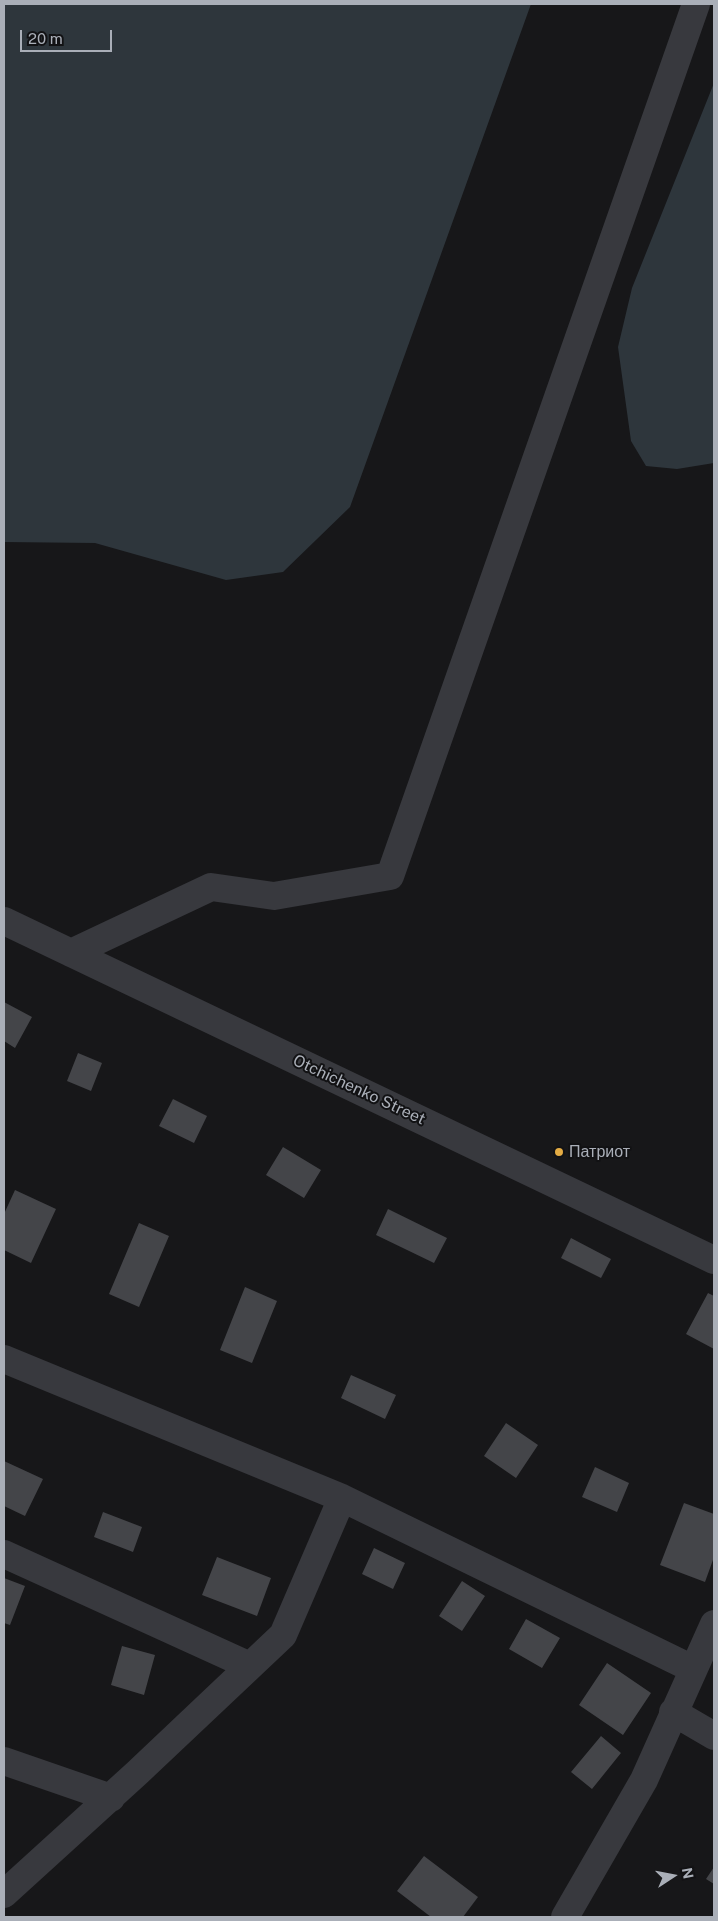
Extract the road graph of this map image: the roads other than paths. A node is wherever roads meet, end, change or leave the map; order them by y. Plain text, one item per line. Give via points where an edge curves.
1 (696, 4) edge
2 (4, 921) edge
3 (71, 953) junction
4 (714, 1260) edge
5 (4, 1359) edge
6 (342, 1498) junction
7 (4, 1554) edge
8 (714, 1624) edge
9 (250, 1666) junction
10 (693, 1669) junction
11 (673, 1712) junction
12 (714, 1736) edge
13 (4, 1761) edge
14 (111, 1798) junction
15 (4, 1894) edge
16 (566, 1917) edge

1 - 3 street via 390,876 274,896 211,887
2 - 3 street, Otchichenko Street
3 - 4 street, Otchichenko Street
5 - 6 street
6 - 9 street via 282,1635
6 - 10 street
7 - 9 street
8 - 10 street
9 - 14 street
10 - 11 street
11 - 12 street
11 - 16 street via 644,1780
13 - 14 street
14 - 15 street

